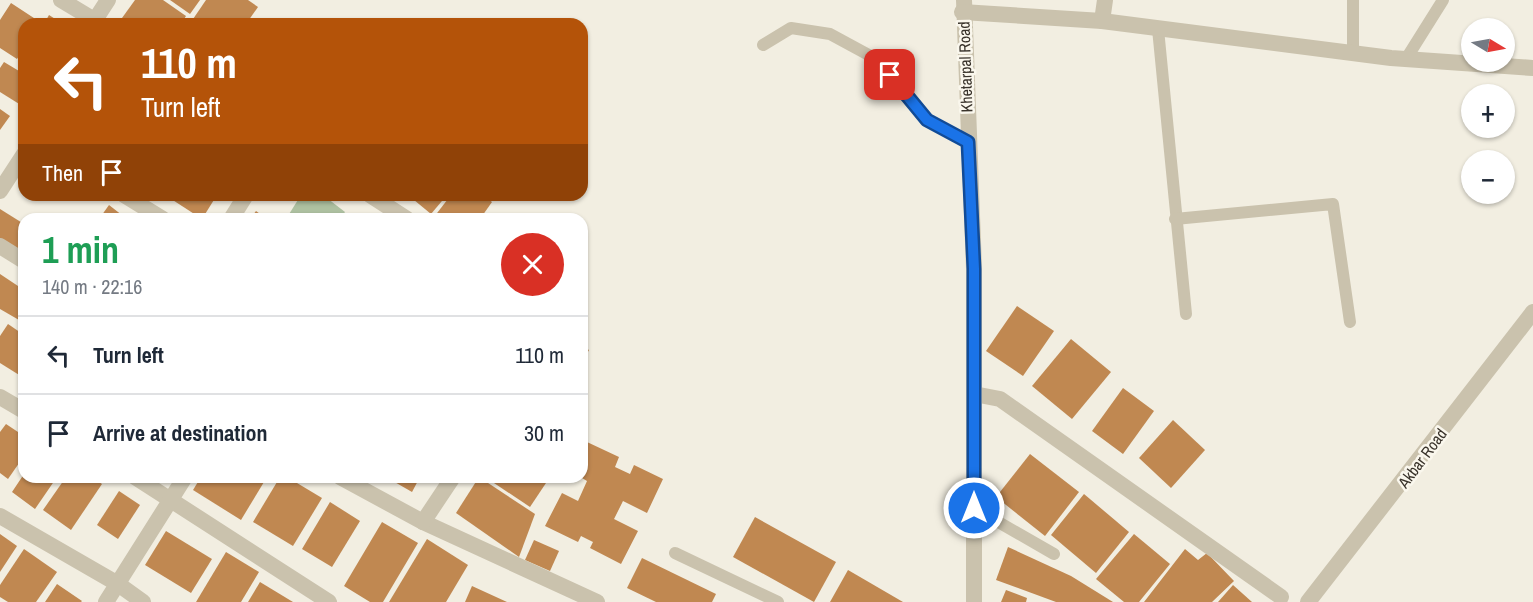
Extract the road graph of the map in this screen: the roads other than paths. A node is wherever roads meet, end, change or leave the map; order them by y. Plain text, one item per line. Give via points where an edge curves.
1 (61, 0) edge
2 (108, 0) edge
3 (1105, 0) edge
4 (1353, 0) edge
5 (1440, 2) edge
6 (963, 6) edge
7 (91, 18) edge
8 (100, 18) edge
9 (1102, 21) junction
10 (1158, 29) junction
11 (764, 45) dead end
12 (1353, 54) junction
13 (1406, 59) junction
14 (1533, 68) edge
15 (968, 142) junction
16 (18, 163) edge
17 (0, 191) edge
18 (134, 201) edge
19 (379, 201) edge
20 (153, 213) edge
21 (398, 213) edge
22 (1176, 219) junction
23 (0, 246) edge
24 (18, 257) edge
25 (1533, 312) edge
26 (1185, 314) dead end
27 (1350, 322) dead end
28 (974, 394) junction
29 (0, 397) edge
30 (18, 408) edge
31 (145, 483) edge
32 (181, 483) edge
33 (351, 483) edge
34 (449, 483) edge
35 (170, 498) junction
36 (974, 508) junction
37 (0, 516) edge
38 (423, 522) junction
39 (675, 553) dead end
40 (1054, 554) dead end
41 (118, 584) junction
42 (1281, 597) dead end
43 (106, 602) edge
44 (143, 602) edge
45 (329, 602) edge
46 (597, 602) edge
47 (778, 602) edge
48 (974, 602) edge
49 (1308, 602) edge

1 - 7 street
2 - 8 street
3 - 9 street
4 - 12 lane
5 - 13 lane
6 - 9 street
6 - 15 street, Khetarpal Road
9 - 10 street
10 - 12 street
10 - 22 lane
11 - 15 lane via 791,28 831,34 878,60 927,120
12 - 13 street
13 - 14 street
15 - 28 street, Khetarpal Road
16 - 17 street
18 - 20 street
19 - 21 street
22 - 26 lane
22 - 27 lane via 1333,204
23 - 24 street
25 - 49 street, Akbar Road
28 - 36 street, Khetarpal Road
28 - 42 street via 1000,399
29 - 30 street
31 - 35 street
32 - 35 street
33 - 38 street
34 - 38 street
35 - 41 street
35 - 45 street
36 - 40 lane
36 - 48 street, Khetarpal Road
37 - 41 street
38 - 46 street
39 - 47 lane
41 - 43 street
41 - 44 street

